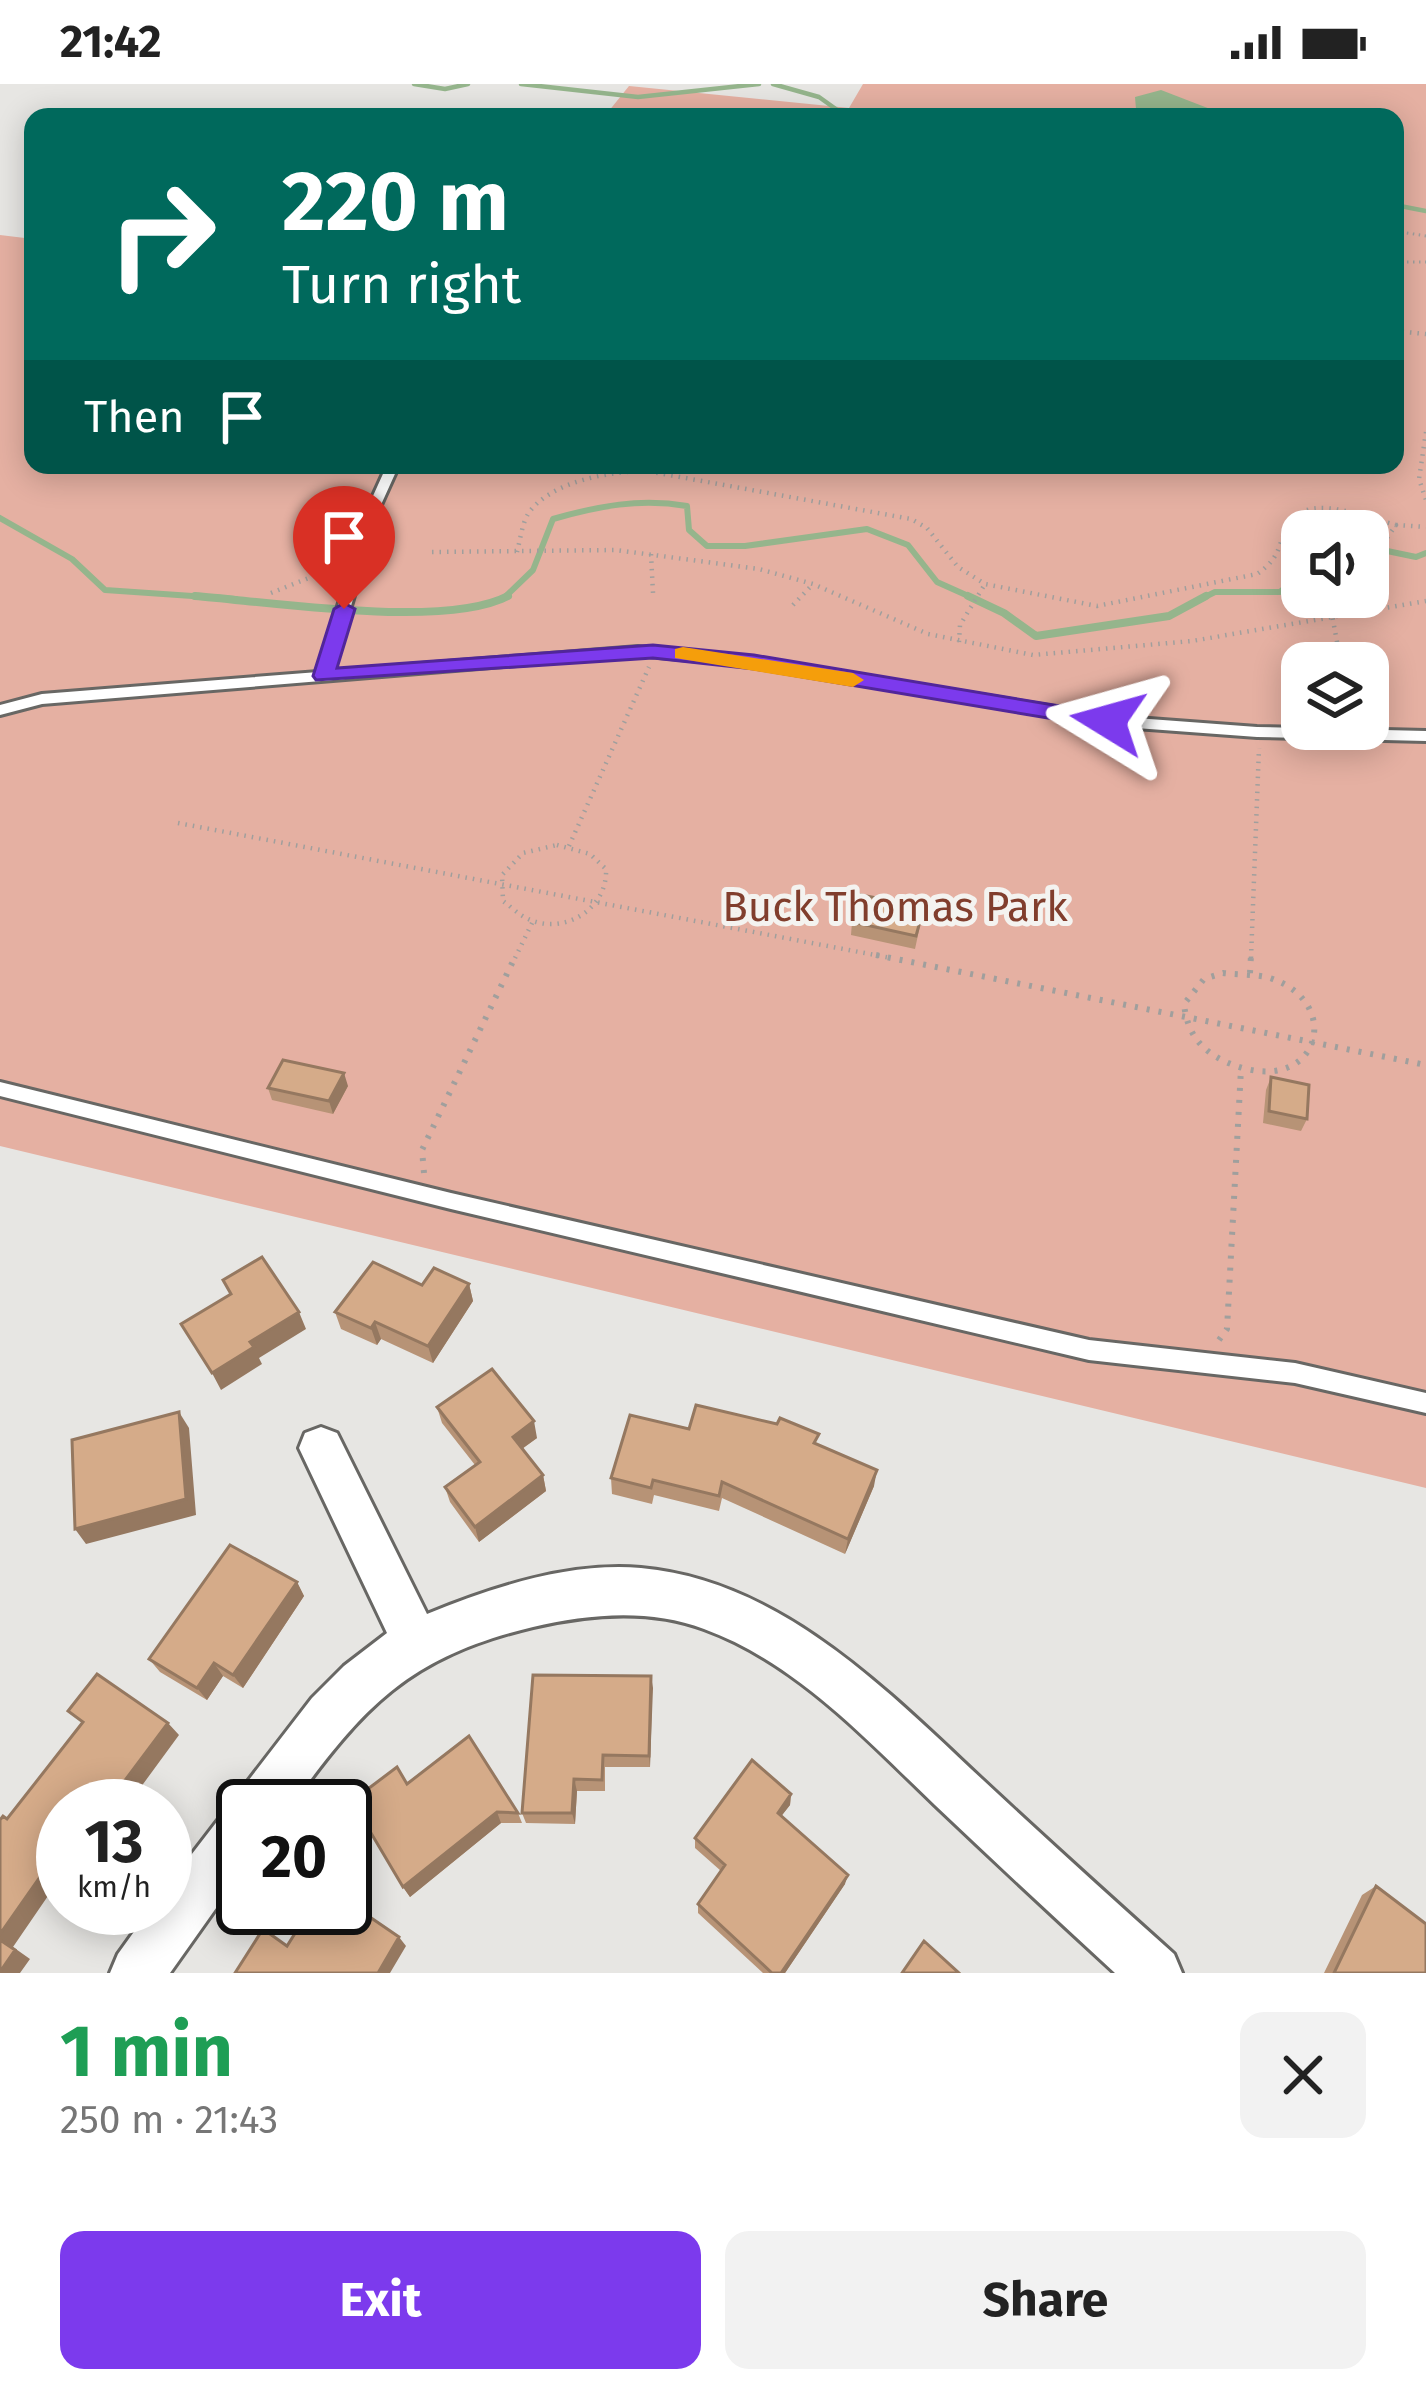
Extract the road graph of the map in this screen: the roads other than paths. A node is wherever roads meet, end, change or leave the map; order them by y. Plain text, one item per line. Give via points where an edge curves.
1 (389, 474) edge
2 (324, 676) junction
3 (0, 710) edge
4 (1426, 736) edge
5 (0, 1089) edge
6 (1426, 1403) edge
7 (321, 1448) dead end
8 (416, 1642) junction
9 (281, 1779) edge
10 (216, 1863) edge
11 (137, 1973) edge
12 (1155, 1973) edge

1 - 2 lane
2 - 3 lane via 42,699
2 - 4 lane via 653,652 1018,709 1257,732
5 - 6 lane via 1089,1350 1295,1373
7 - 8 street
8 - 9 street via 346,1698
8 - 12 street via 519,1605 615,1592 658,1594 740,1616 824,1667
10 - 11 street

